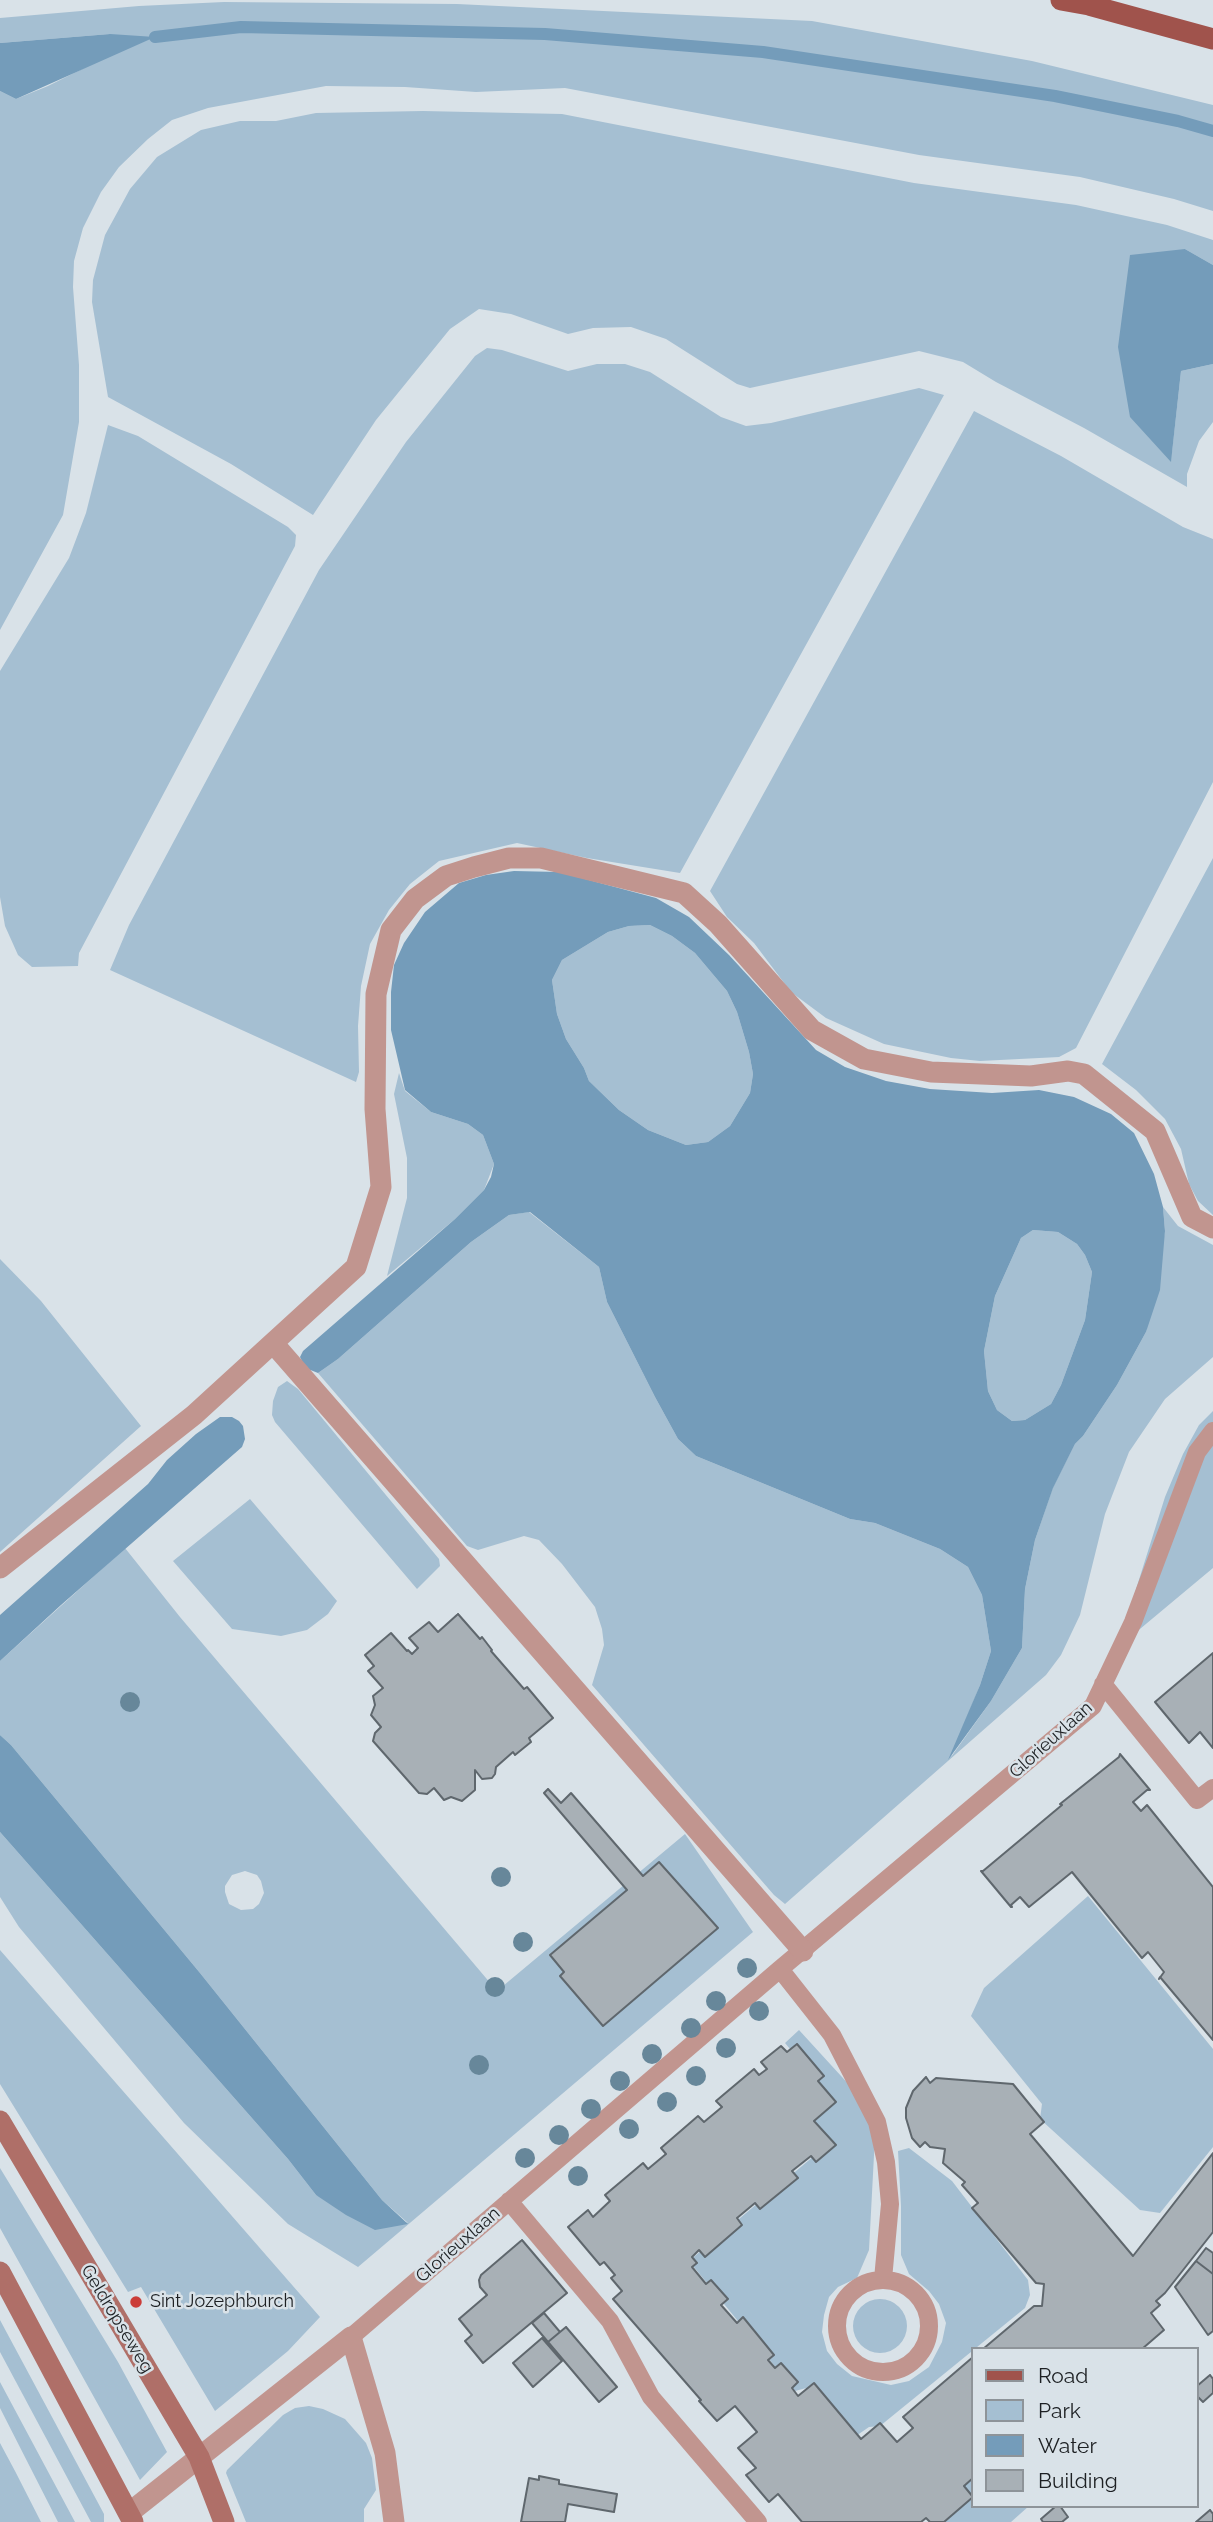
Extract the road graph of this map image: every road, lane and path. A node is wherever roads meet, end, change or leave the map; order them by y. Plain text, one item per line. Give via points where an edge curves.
1 (1061, 0) edge
2 (1213, 39) edge
3 (1213, 1228) edge
4 (274, 1343) junction
5 (1213, 1430) edge
6 (0, 1568) edge
7 (1103, 1684) junction
8 (1213, 1788) edge
9 (803, 1951) junction
10 (780, 1969) junction
11 (0, 2121) edge
12 (509, 2201) junction
13 (0, 2272) edge
14 (883, 2279) junction
15 (351, 2337) junction
16 (199, 2457) junction
17 (131, 2517) edge
18 (224, 2522) edge
19 (394, 2522) edge
20 (758, 2522) edge

1 - 2 main road
3 - 4 street via 1192,1217 1155,1131 1084,1074 931,1072 864,1059 812,1030 718,924 684,893 541,858 509,858 446,876 415,899 391,930 376,994 375,1109 382,1186 356,1266
4 - 6 street via 194,1415
4 - 9 street
5 - 7 lane, Glorieuxlaan via 1197,1452 1133,1622
7 - 8 lane via 1197,1800
7 - 9 lane, Glorieuxlaan via 1093,1706
9 - 10 lane, Glorieuxlaan
10 - 12 lane, Glorieuxlaan
10 - 14 lane via 832,2035 877,2122 890,2204
11 - 16 main road, Geldropseweg
12 - 15 lane, Glorieuxlaan
12 - 20 lane via 610,2321 651,2397
13 - 17 main road
14 - 14 lane via 913,2290 929,2318 924,2349 913,2361 886,2372 871,2370 847,2354 837,2327 845,2300 855,2289
15 - 16 street, Glorieuxlaan
15 - 19 street via 386,2453
16 - 17 street, Glorieuxlaan
16 - 18 main road, Geldropseweg

